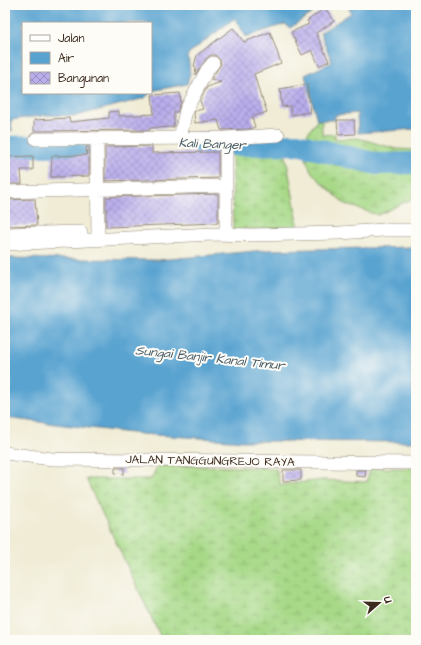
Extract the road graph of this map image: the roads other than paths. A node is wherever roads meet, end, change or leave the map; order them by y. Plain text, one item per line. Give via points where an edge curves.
1 (212, 64) dead end
2 (278, 135) dead end
3 (180, 138) junction
4 (226, 138) junction
5 (36, 139) dead end
6 (97, 139) junction
7 (226, 186) junction
8 (97, 190) junction
9 (5, 192) edge
10 (226, 230) junction
11 (416, 230) edge
12 (5, 234) edge
13 (98, 236) junction
14 (5, 244) edge
15 (5, 453) edge
16 (416, 463) edge

1 - 3 street via 186,110
2 - 4 street
3 - 4 street
3 - 6 street
4 - 7 street
5 - 6 street
6 - 8 street
7 - 8 street
7 - 10 street
8 - 9 street
8 - 13 street
10 - 11 street via 252,235
10 - 13 street
12 - 13 street
13 - 14 street
15 - 16 street, JALAN TANGGUNGREJO RAYA via 52,459

